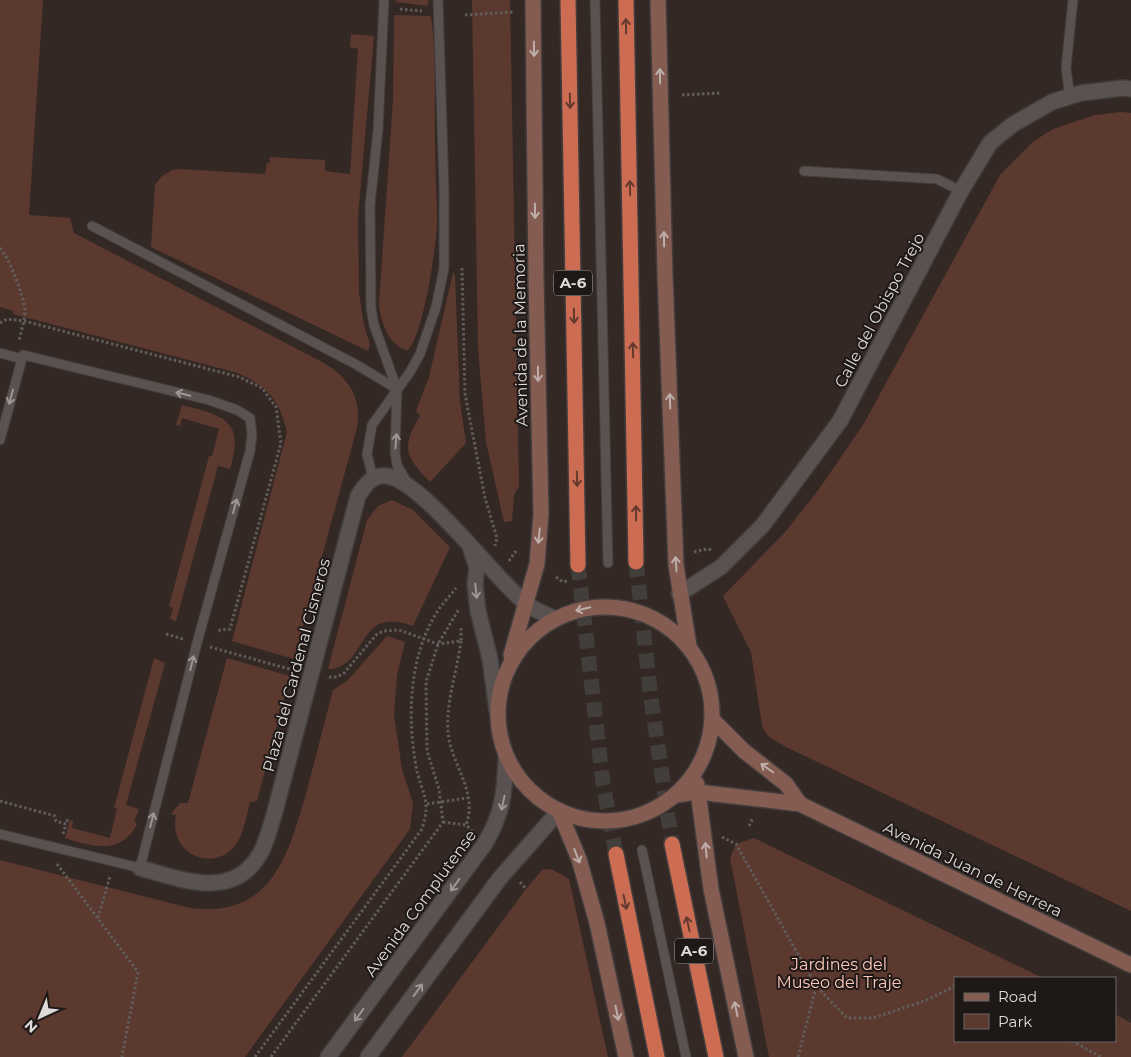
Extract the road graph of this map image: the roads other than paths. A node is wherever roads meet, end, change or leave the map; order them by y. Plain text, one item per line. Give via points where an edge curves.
1 (384, 0) edge
2 (438, 0) edge
3 (533, 0) edge
4 (568, 0) edge
5 (595, 0) edge
6 (626, 0) edge
7 (658, 0) edge
8 (1073, 0) edge
9 (1131, 89) edge
10 (1070, 97) junction
11 (804, 171) dead end
12 (961, 191) junction
13 (92, 226) dead end
14 (0, 352) edge
15 (22, 358) junction
16 (397, 389) junction
17 (0, 440) edge
18 (373, 478) junction
19 (410, 486) junction
20 (470, 544) junction
21 (636, 562) tunnel mouth
22 (608, 564) dead end
23 (578, 565) tunnel mouth
24 (679, 594) junction
25 (525, 604) junction
26 (554, 618) junction
27 (689, 646) junction
28 (508, 666) junction
29 (498, 711) junction
30 (713, 720) junction
31 (506, 756) junction
32 (695, 773) junction
33 (698, 792) junction
34 (676, 795) junction
35 (800, 804) junction
36 (559, 811) junction
37 (0, 834) edge
38 (672, 844) tunnel mouth
39 (642, 850) dead end
40 (616, 854) tunnel mouth
41 (140, 868) junction
42 (1131, 965) edge
43 (328, 1057) edge
44 (368, 1057) edge
45 (626, 1057) edge
46 (657, 1057) edge
47 (686, 1057) edge
48 (716, 1057) edge
49 (746, 1057) edge

1 - 16 lane via 379,121 371,186 371,308
2 - 16 lane via 444,268 436,307 420,354
3 -> 25 main road, Avenida de la Memoria via 542,514 537,564
4 -> 23 highway, A-6
5 - 22 lane
21 -> 6 highway
24 -> 7 main road via 665,275
8 - 10 lane via 1066,68
9 - 10 street, Calle del Obispo Trejo
10 - 12 street, Calle del Obispo Trejo via 1033,112 990,143
11 - 12 lane via 937,179
12 - 24 street, Calle del Obispo Trejo via 840,421 762,525 721,567
13 - 16 lane
14 - 15 lane
15 -> 17 lane
41 -> 15 lane via 250,451 250,418 209,400 23,355
16 - 18 lane via 372,425 367,454
19 -> 16 lane via 397,465 395,452
18 - 19 street via 388,476
18 - 41 street, Plaza del Cardenal Cisneros via 358,496 274,815 261,852 250,866 224,882 207,884
19 - 20 street
20 - 25 street
20 -> 29 street via 476,564 478,611
24 - 27 main road
25 - 26 street
25 - 28 main road, Avenida de la Memoria
27 -> 26 main road via 669,627 644,613 618,606 590,607
26 - 28 main road via 527,639
27 - 30 main road via 703,669 711,694
28 - 29 main road via 500,688
29 - 31 main road via 499,734
30 - 32 main road via 710,740
35 -> 30 main road, Avenida Juan de Herrera via 786,784 744,752
31 - 36 main road via 522,782
31 -> 43 street, Avenida Complutense via 506,791 501,811 484,845
32 - 33 main road
32 - 34 main road
33 - 34 main road
33 - 35 main road, Avenida Juan de Herrera
49 -> 33 main road via 712,889
34 - 36 main road via 659,808 620,821 599,822
35 - 42 main road, Avenida Juan de Herrera
44 -> 36 street via 500,878
36 -> 45 main road via 595,914
37 - 41 lane
48 -> 38 highway, A-6
39 - 47 lane
40 -> 46 highway

